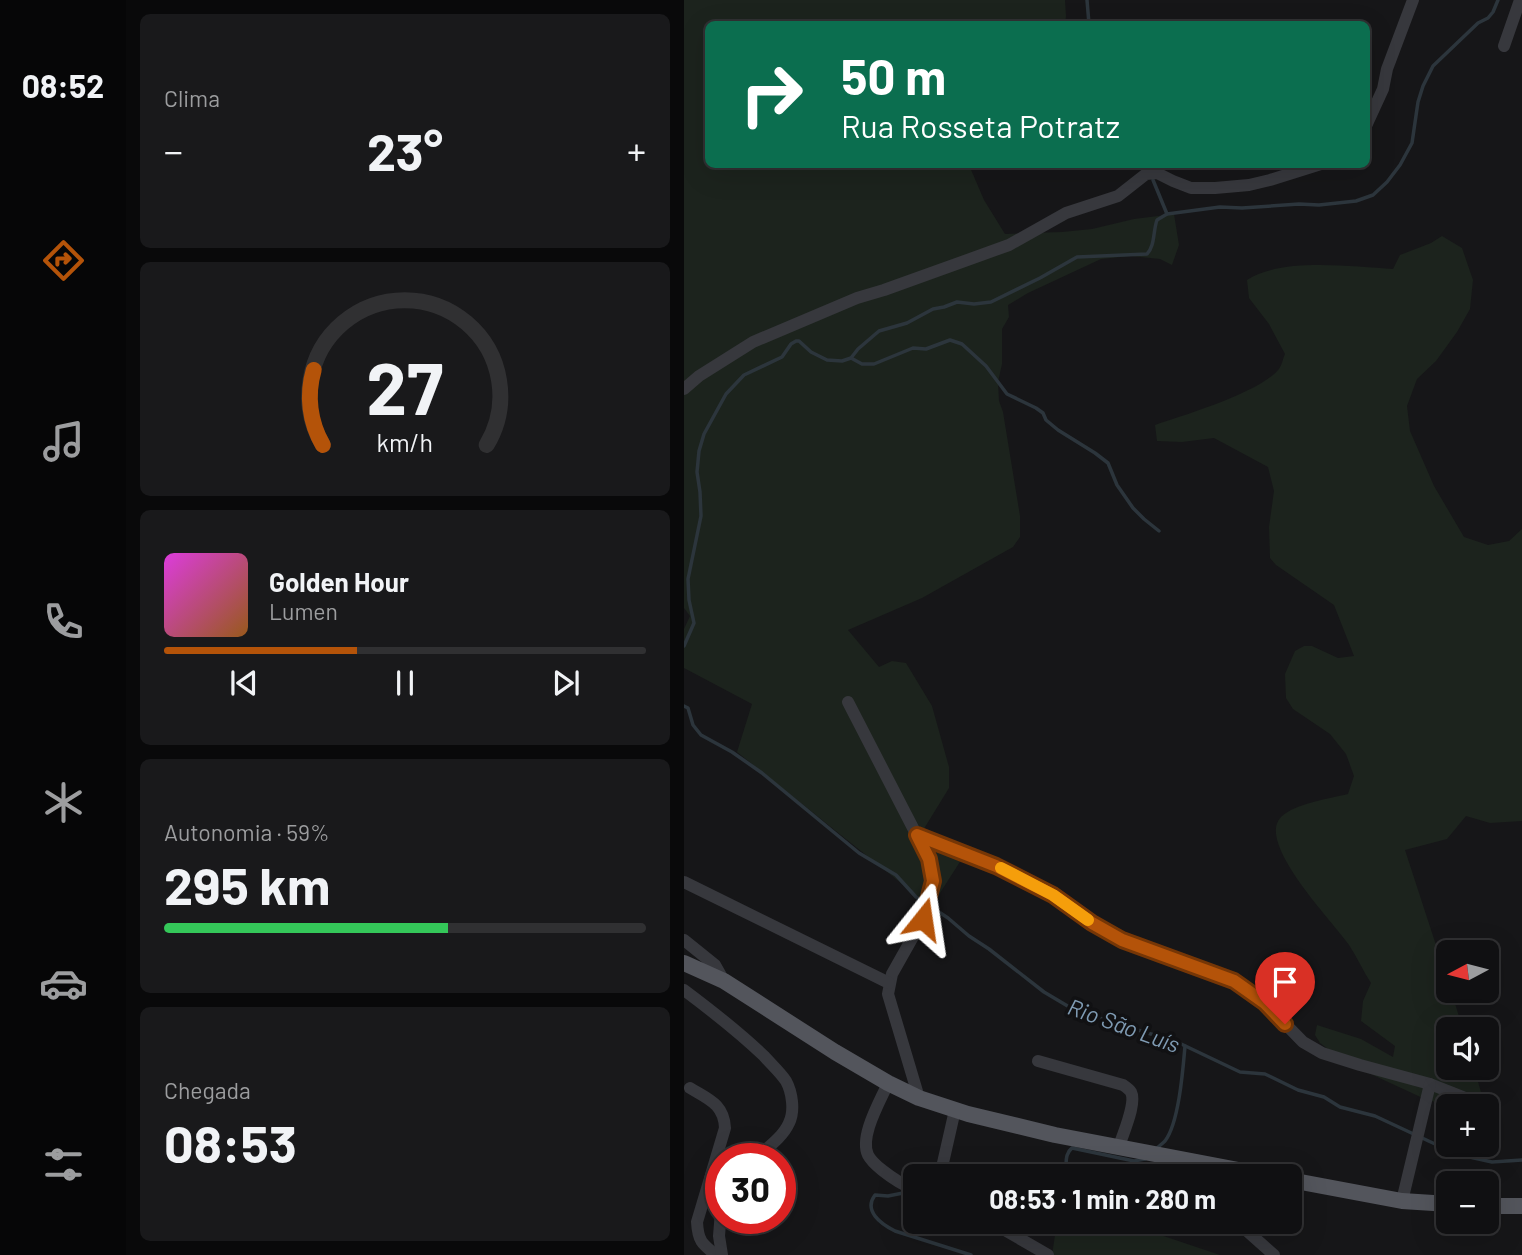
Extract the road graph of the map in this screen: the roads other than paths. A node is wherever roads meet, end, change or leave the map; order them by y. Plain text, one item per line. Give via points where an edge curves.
1 (1413, 0) edge
2 (1520, 0) edge
3 (1504, 46) dead end
4 (1370, 120) edge
5 (1308, 168) edge
6 (684, 389) edge
7 (848, 702) dead end
8 (917, 835) junction
9 (684, 882) edge
10 (684, 940) edge
11 (684, 963) edge
12 (724, 981) junction
13 (889, 983) junction
14 (684, 990) edge
15 (1038, 1061) dead end
16 (888, 1083) junction
17 (1430, 1083) junction
18 (690, 1088) dead end
19 (1456, 1094) edge
20 (918, 1098) junction
21 (955, 1110) junction
22 (773, 1143) edge
23 (1119, 1147) junction
24 (943, 1164) edge
25 (1183, 1164) edge
26 (1302, 1182) edge
27 (903, 1183) edge
28 (1402, 1201) junction
29 (1436, 1203) edge
30 (1499, 1206) edge
31 (1522, 1206) edge
32 (719, 1234) edge
33 (1012, 1234) edge
34 (1250, 1234) edge
35 (716, 1255) edge
36 (722, 1255) edge
37 (1048, 1255) edge
38 (1274, 1255) edge

1 - 4 street
2 - 3 street
5 - 6 street via 1260,183 1215,188 1191,188 1157,173 1146,174 1118,197 1066,213 1009,246 857,298 753,342
7 - 8 street
8 - 13 street via 933,881 923,919
8 - 17 street via 996,866 1053,895 1122,940 1234,981 1265,1003 1303,1042 1322,1053
9 - 13 street
10 - 12 street via 716,965
11 - 12 main road
12 - 16 main road
13 - 20 street via 888,994
14 - 22 street via 745,1037 786,1081 792,1105 789,1125
15 - 23 street via 1130,1090 1132,1106
16 - 20 main road
16 - 27 street via 867,1130 865,1148 874,1163
17 - 19 street
17 - 28 street
18 - 35 street via 716,1104 724,1117 725,1128 697,1223 702,1244
20 - 21 main road
21 - 23 main road
21 - 24 street
23 - 25 main road
26 - 28 main road
28 - 29 main road
30 - 31 main road
32 - 36 street
33 - 37 street
34 - 38 street

